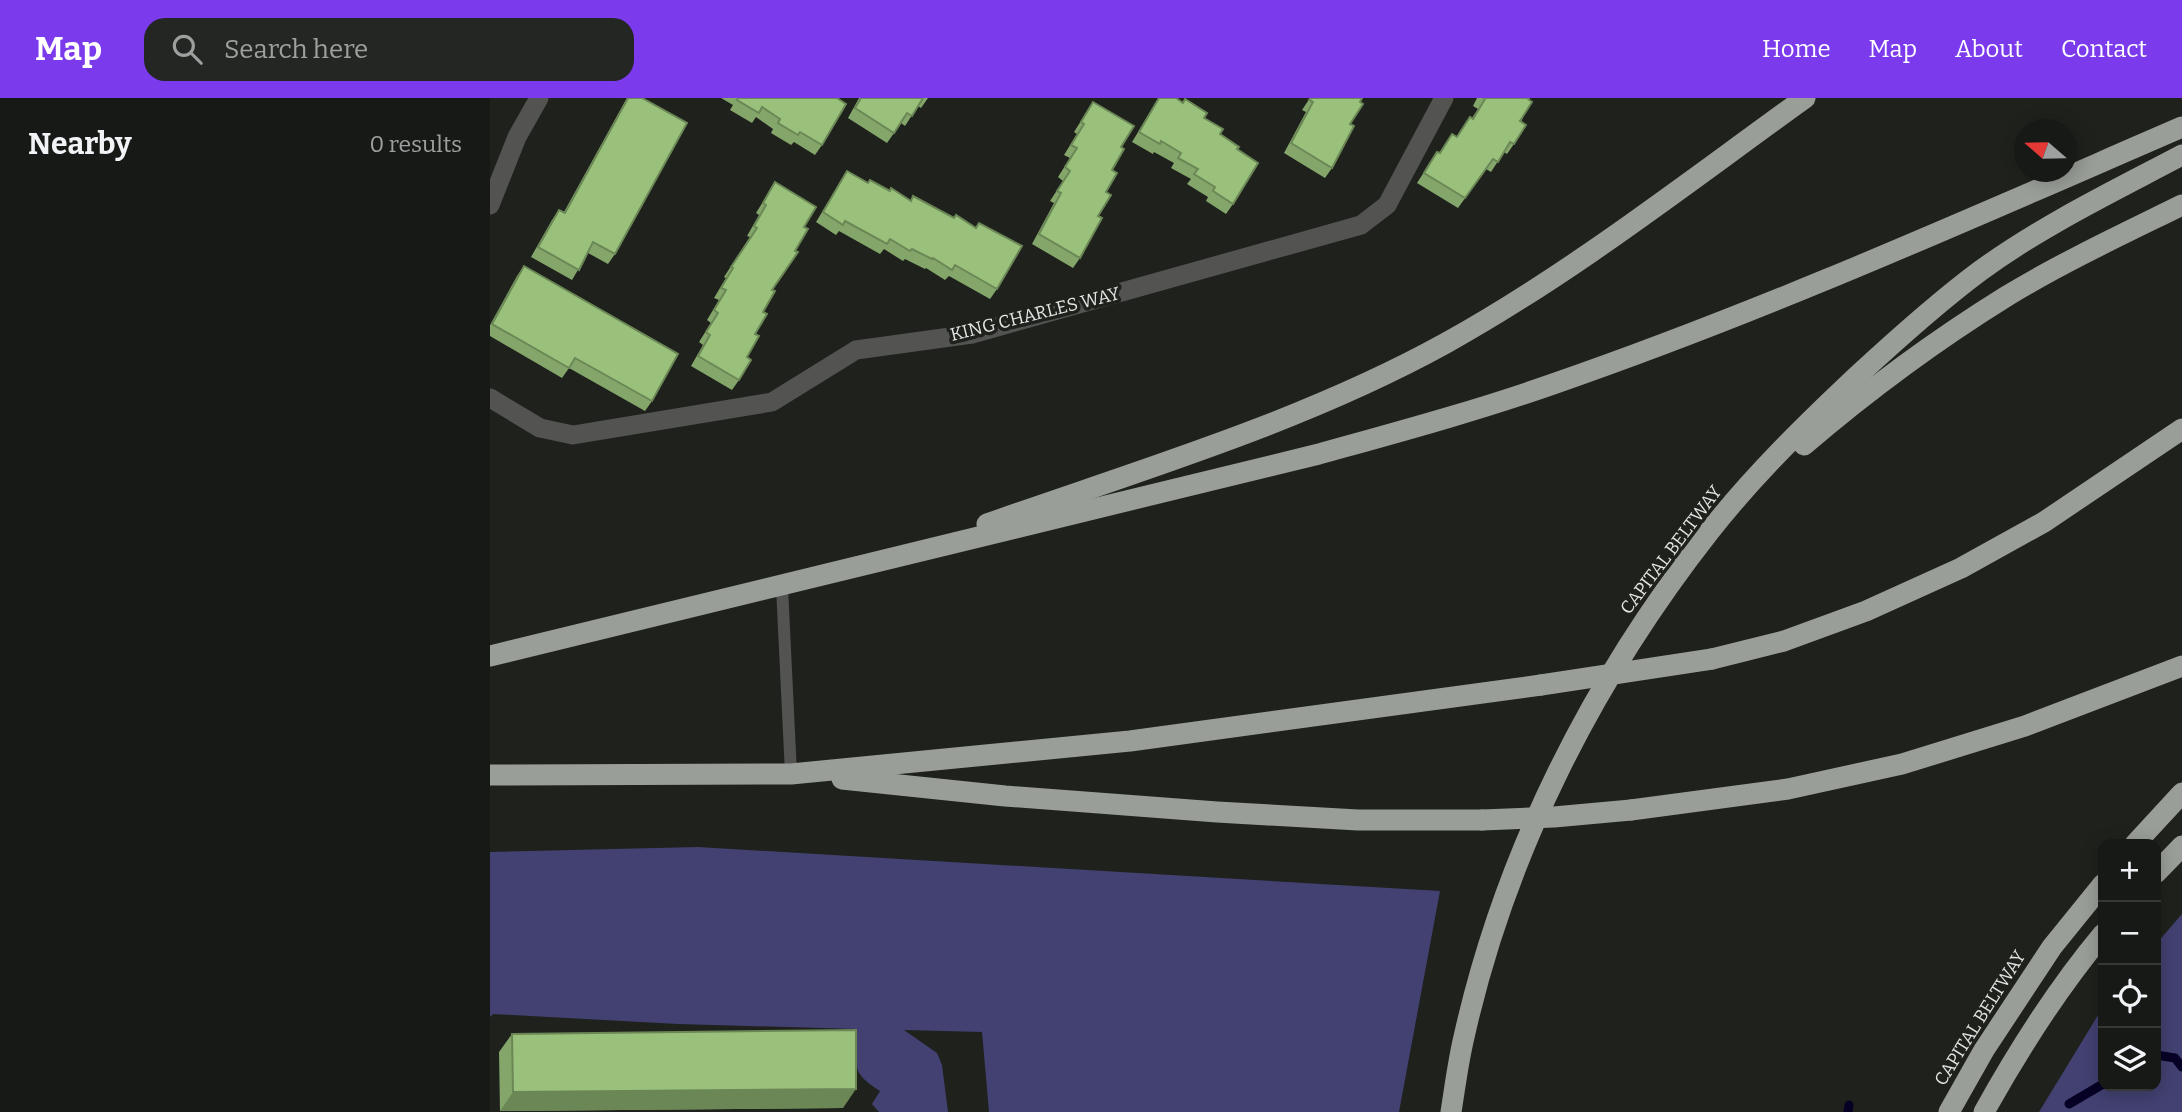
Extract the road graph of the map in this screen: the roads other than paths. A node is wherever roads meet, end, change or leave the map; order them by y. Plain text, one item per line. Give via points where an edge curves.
1 (539, 98) edge
2 (1444, 98) edge
3 (1805, 98) edge
4 (2182, 127) edge
5 (2182, 155) edge
6 (490, 205) edge
7 (2182, 205) edge
8 (490, 398) edge
9 (2182, 429) edge
10 (1709, 531) junction
11 (875, 564) junction
12 (782, 587) junction
13 (490, 656) edge
14 (2182, 666) edge
15 (791, 774) junction
16 (490, 775) edge
17 (2182, 793) edge
18 (2140, 839) edge
19 (2182, 846) edge
20 (2161, 868) edge
21 (2098, 890) edge
22 (2098, 940) edge
23 (1451, 1112) edge
24 (1949, 1112) edge
25 (1984, 1112) edge

1 - 6 street via 517,137
2 - 8 street, KING CHARLES WAY via 1387,205 1362,225 972,334 856,350 772,402 573,435 540,428
3 - 11 highway via 1538,288 1444,344 1342,394 1248,431
4 - 11 highway via 1820,283 1553,384 1319,454
5 - 10 highway, CAPITAL BELTWAY via 2068,215 1980,271 1823,408
7 - 10 highway via 2006,297 1913,360 1829,424
9 - 15 highway, bridge via 2043,522 1961,568 1866,611 1784,641 1712,659 1130,741
10 - 23 highway, CAPITAL BELTWAY via 1620,659 1566,755 1523,848 1463,1038
11 - 12 highway
12 - 13 highway
12 - 15 lane
14 - 15 highway, bridge via 2025,726 1902,764 1788,789 1554,817 1358,820 1004,796
15 - 16 highway
17 - 18 highway
19 - 20 highway
21 - 24 highway, CAPITAL BELTWAY via 2052,947
22 - 25 highway via 2070,973

